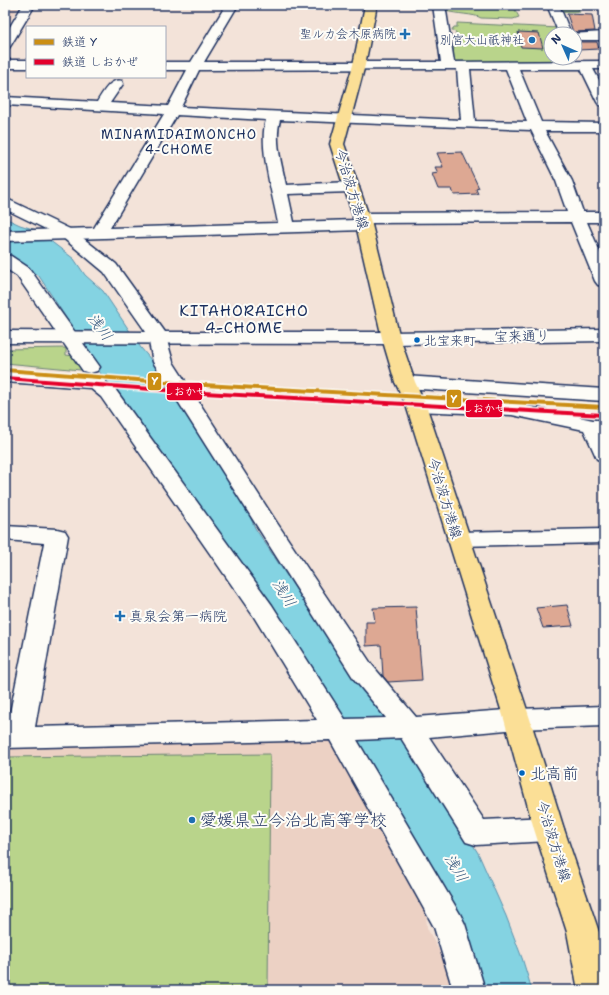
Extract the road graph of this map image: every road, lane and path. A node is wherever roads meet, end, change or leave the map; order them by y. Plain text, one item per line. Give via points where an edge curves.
1 (29, 5) edge
2 (232, 5) edge
3 (371, 5) edge
4 (439, 5) edge
5 (552, 5) edge
6 (561, 26) edge
7 (583, 36) edge
8 (604, 36) edge
9 (5, 45) edge
10 (583, 63) edge
11 (5, 64) edge
12 (26, 64) edge
13 (543, 64) edge
14 (358, 65) junction
15 (512, 65) junction
16 (604, 65) edge
17 (166, 66) edge
18 (196, 66) junction
19 (448, 66) junction
20 (463, 66) junction
21 (581, 66) edge
22 (117, 84) dead end
23 (5, 101) edge
24 (604, 102) edge
25 (101, 106) junction
26 (172, 110) junction
27 (274, 116) junction
28 (344, 120) junction
29 (468, 124) junction
30 (536, 127) junction
31 (604, 127) edge
32 (351, 187) junction
33 (279, 190) junction
34 (5, 203) edge
35 (604, 217) edge
36 (577, 218) junction
37 (362, 221) junction
38 (286, 227) junction
39 (100, 232) junction
40 (68, 234) junction
41 (5, 236) edge
42 (5, 260) edge
43 (604, 281) edge
44 (604, 335) edge
45 (5, 337) edge
46 (71, 337) junction
47 (158, 337) junction
48 (391, 338) junction
49 (90, 367) dead end
50 (5, 376) edge
51 (405, 382) junction
52 (604, 395) edge
53 (416, 405) junction
54 (598, 426) edge
55 (604, 455) edge
56 (5, 533) edge
57 (604, 536) edge
58 (458, 539) junction
59 (604, 716) edge
60 (517, 719) junction
61 (409, 728) junction
62 (341, 729) junction
63 (12, 738) edge
64 (549, 829) junction
65 (469, 990) edge
66 (594, 990) edge

1 - 9 street
2 - 18 street
3 - 14 main road, 今治波方港線
4 - 19 street
5 - 6 street
7 - 8 street
10 - 16 street
11 - 12 street
13 - 15 street
14 - 18 street
14 - 19 street
14 - 28 main road, 今治波方港線
15 - 20 street
15 - 30 street
17 - 18 street
18 - 26 street
19 - 20 street
20 - 29 street
21 - 24 street
22 - 25 street
23 - 25 street
25 - 26 street
26 - 27 street
26 - 39 street
27 - 28 street
27 - 33 street via 270,130
28 - 29 street
28 - 32 main road, 今治波方港線 via 337,144
29 - 30 street
30 - 31 street
30 - 36 street via 564,181
32 - 33 street
32 - 37 main road, 今治波方港線
33 - 38 street
34 - 40 street
35 - 36 street
36 - 37 street
36 - 43 street
37 - 38 street
37 - 48 main road, 今治波方港線
38 - 39 street
39 - 40 street
40 - 41 street
40 - 47 street via 110,268
42 - 46 street via 24,272
44 - 48 street, 宝来通り
45 - 46 street, 宝来通り
46 - 47 street, 宝来通り
46 - 49 street
47 - 48 street, 宝来通り
47 - 61 street via 163,362 268,527 363,672
48 - 51 main road, 今治波方港線
50 - 62 street via 95,383 108,393 263,610
51 - 52 street
51 - 53 main road, 今治波方港線
53 - 54 street via 512,409
53 - 58 main road, 今治波方港線
54 - 55 street
56 - 63 street via 57,536
57 - 58 street
58 - 60 main road, 今治波方港線
59 - 60 street
60 - 61 street
60 - 64 main road, 今治波方港線
61 - 62 street
61 - 64 street via 476,832
62 - 63 street
62 - 65 street via 449,924
64 - 66 main road, 今治波方港線 via 583,932

